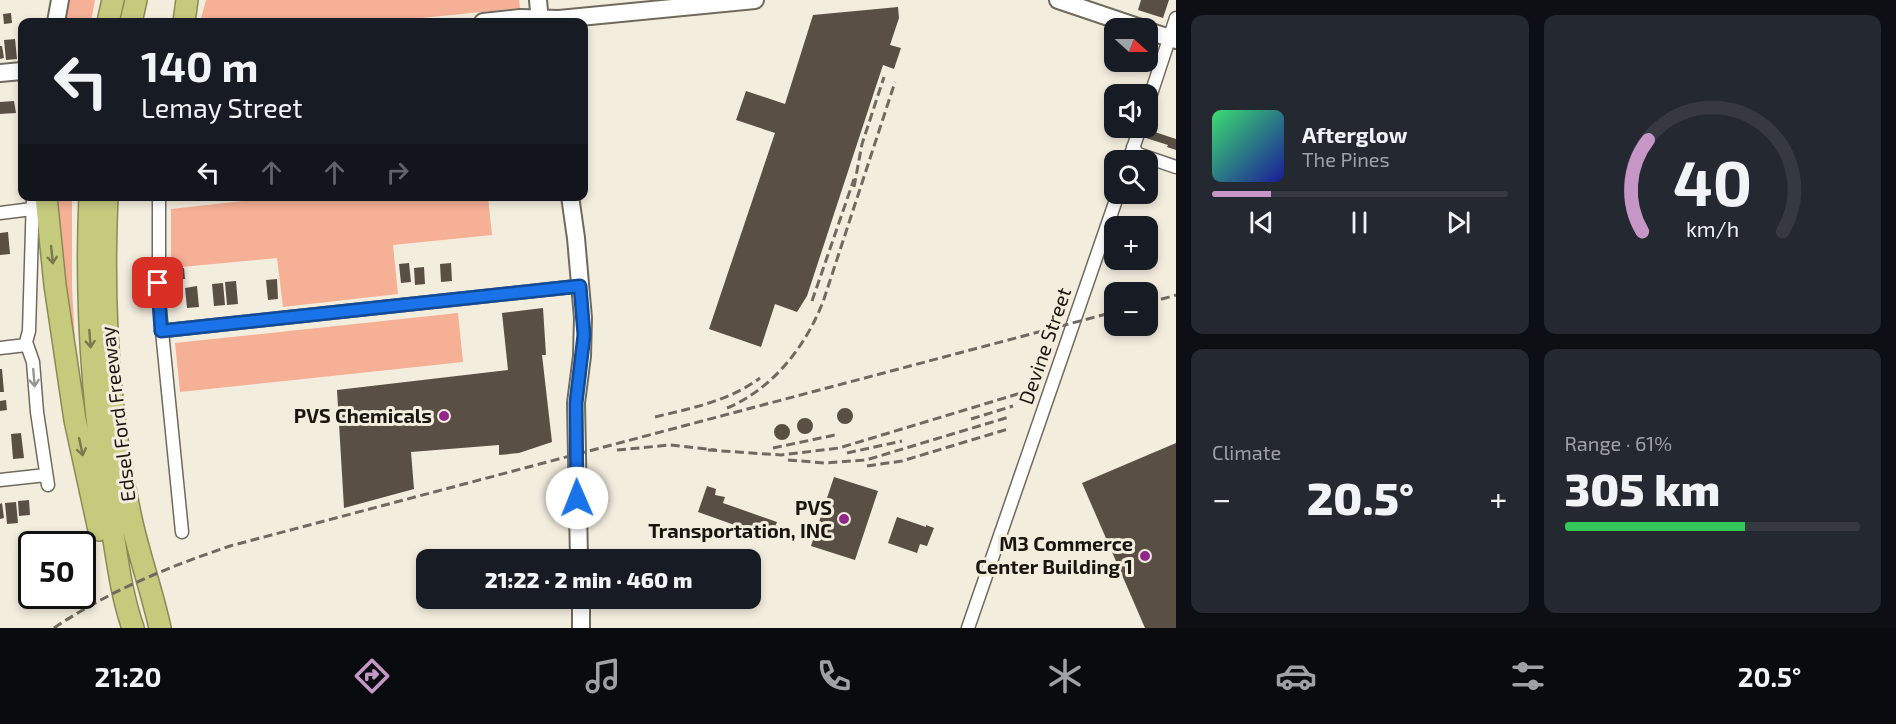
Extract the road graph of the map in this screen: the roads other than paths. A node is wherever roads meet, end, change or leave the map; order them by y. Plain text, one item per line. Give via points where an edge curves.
1 (60, 0) edge
2 (113, 0) edge
3 (136, 0) edge
4 (187, 0) edge
5 (193, 0) edge
6 (538, 0) edge
7 (755, 0) edge
8 (1058, 0) edge
9 (57, 18) edge
10 (109, 18) edge
11 (132, 18) edge
12 (185, 18) edge
13 (186, 18) edge
14 (540, 18) edge
15 (569, 18) edge
16 (1111, 18) edge
17 (1176, 18) edge
18 (1158, 34) edge
19 (1173, 38) edge
20 (18, 71) edge
21 (0, 73) edge
22 (1155, 84) edge
23 (1136, 138) edge
24 (1133, 147) junction
25 (1132, 150) edge
26 (1176, 167) edge
27 (37, 201) edge
28 (90, 201) edge
29 (107, 201) edge
30 (159, 201) edge
31 (571, 201) edge
32 (1115, 204) edge
33 (0, 213) edge
34 (580, 286) junction
35 (161, 331) junction
36 (26, 345) junction
37 (0, 348) edge
38 (0, 480) edge
39 (182, 532) dead end
40 (579, 549) edge
41 (154, 602) junction
42 (125, 606) junction
43 (581, 609) edge
44 (133, 628) edge
45 (160, 628) edge
46 (166, 628) edge
47 (582, 628) edge
48 (968, 628) edge

1 - 9 street
2 - 10 highway
3 - 11 highway
4 - 12 highway
5 - 13 street
6 - 14 street
7 - 15 street
8 - 16 street
17 - 19 street
18 - 19 street
19 - 22 street
20 - 21 street
23 - 24 street
24 - 25 street
24 - 26 street via 1138,154
27 - 33 street
27 - 36 street
27 -> 42 highway via 55,285 75,420 101,539
28 -> 42 highway, Edsel Ford Freeway via 88,295 95,405
29 - 41 highway, Edsel Ford Freeway via 105,277 118,453
30 - 35 street
31 - 34 street
32 - 48 street, Devine Street
34 - 35 street
34 - 40 street via 584,335 576,403
35 - 39 street
36 - 37 street
36 -> 38 street via 33,362 47,480
41 - 45 highway, Edsel Ford Freeway
41 - 46 highway
42 - 44 highway, Edsel Ford Freeway
43 - 47 street

